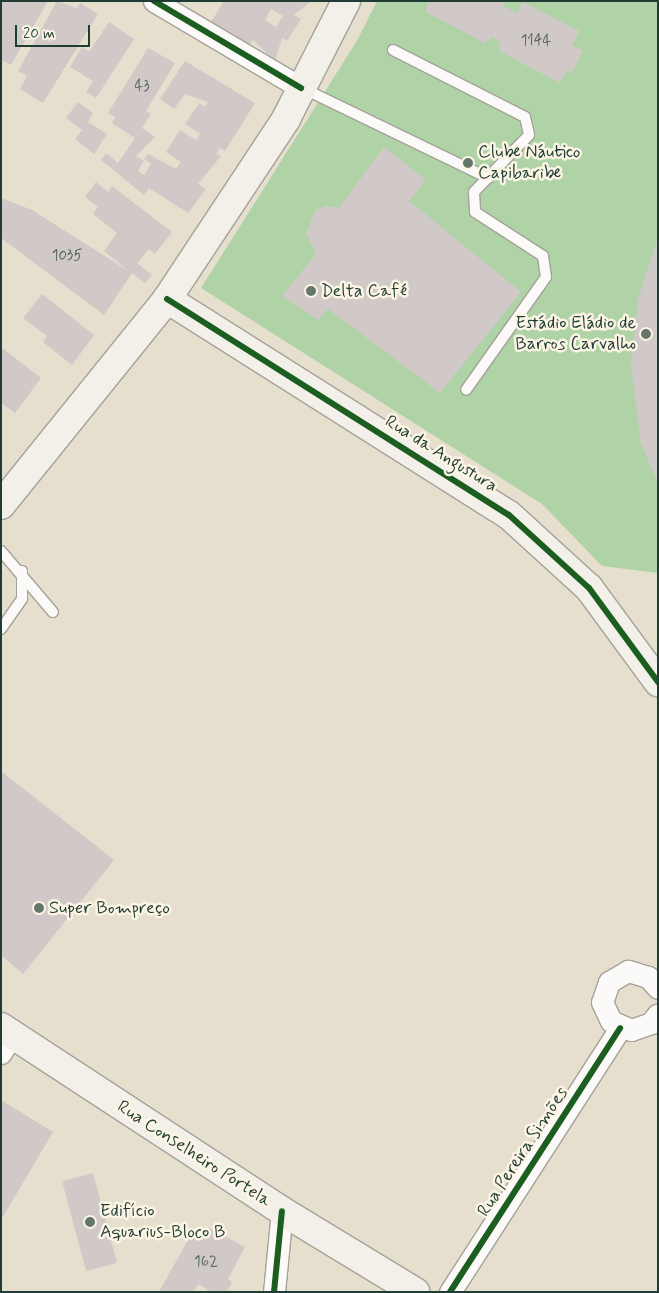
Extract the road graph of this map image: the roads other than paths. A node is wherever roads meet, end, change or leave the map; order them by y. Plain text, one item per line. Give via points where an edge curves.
1 (154, 1) edge
2 (346, 1) edge
3 (393, 50) dead end
4 (301, 88) junction
5 (488, 178) junction
6 (167, 299) junction
7 (466, 390) dead end
8 (1, 505) edge
9 (1, 551) edge
10 (22, 570) junction
11 (53, 612) dead end
12 (1, 629) edge
13 (658, 682) edge
14 (658, 988) edge
15 (658, 1014) edge
16 (620, 1028) junction
17 (5, 1039) edge
18 (282, 1212) junction
19 (274, 1292) edge
20 (415, 1292) edge
21 (450, 1292) edge

1 - 4 street
2 - 4 main road
3 - 5 lane via 525,117 529,135
4 - 5 lane
4 - 6 main road
5 - 7 lane via 474,192 475,212 543,256 546,277
6 - 8 main road
6 - 13 main road, Rua da Angustura via 510,515 589,588
9 - 10 lane
10 - 11 lane
10 - 12 lane via 22,599
14 - 16 street via 639,972 628,971 609,982 602,1002 611,1022
15 - 16 street via 641,1029
16 - 21 street, Rua Pereira Simões
17 - 18 main road, Rua Conselheiro Portela
18 - 19 street
18 - 20 main road, Rua Conselheiro Portela

